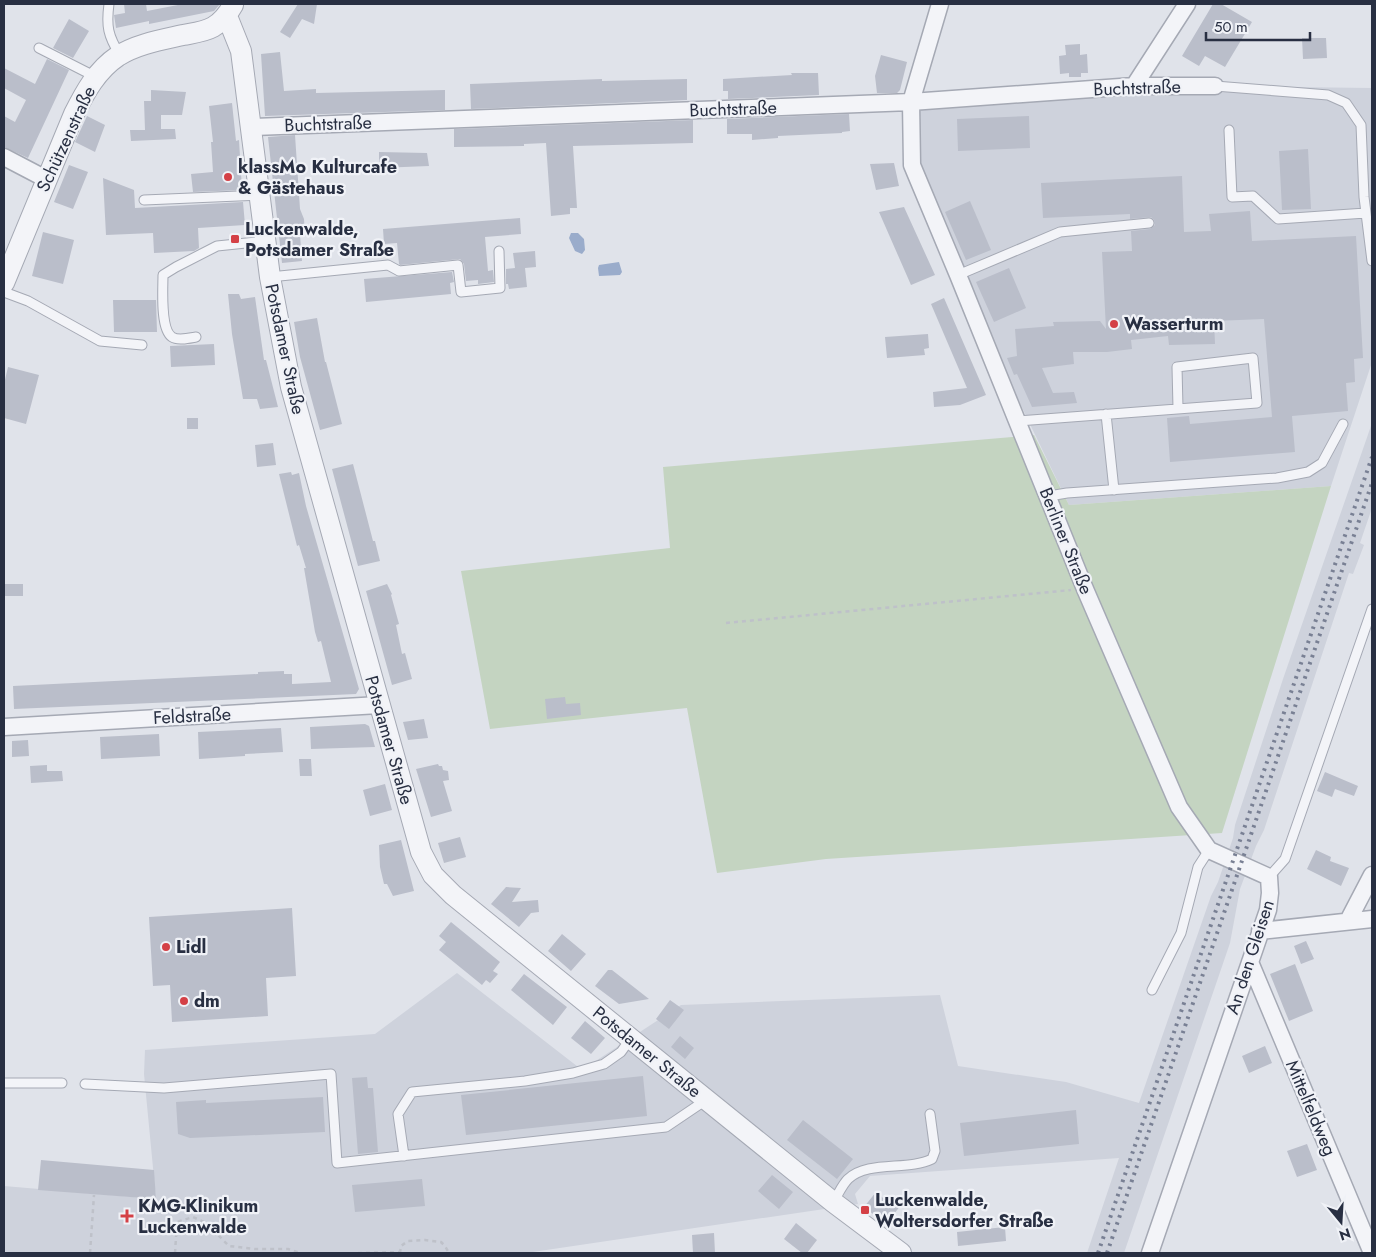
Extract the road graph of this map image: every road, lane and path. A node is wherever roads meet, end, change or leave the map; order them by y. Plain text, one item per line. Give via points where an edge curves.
1 (109, 4) edge
2 (940, 4) edge
3 (1188, 4) edge
4 (231, 10) edge
5 (39, 48) dead end
6 (120, 55) junction
7 (96, 77) junction
8 (1134, 86) junction
9 (1215, 86) joint
10 (911, 102) junction
11 (251, 127) junction
12 (1229, 130) dead end
13 (4, 157) edge
14 (46, 179) junction
15 (259, 195) junction
16 (144, 200) dead end
17 (1366, 213) junction
18 (1149, 223) dead end
19 (265, 242) junction
20 (499, 251) dead end
21 (1372, 261) edge
22 (958, 275) junction
23 (270, 277) junction
24 (4, 282) edge
25 (4, 292) edge
26 (196, 337) dead end
27 (142, 345) dead end
28 (1178, 408) junction
29 (1106, 414) junction
30 (1018, 420) junction
31 (1344, 424) dead end
32 (1114, 490) junction
33 (1049, 496) junction
34 (1085, 589) junction
35 (1372, 609) edge
36 (726, 623) dead end
37 (379, 706) junction
38 (4, 727) edge
39 (1209, 850) junction
40 (1372, 875) edge
41 (1269, 877) junction
42 (1372, 919) edge
43 (1348, 921) junction
44 (1260, 931) junction
45 (1250, 962) junction
46 (1152, 990) dead end
47 (631, 1038) junction
48 (4, 1083) edge
49 (62, 1083) dead end
50 (85, 1084) dead end
51 (706, 1100) junction
52 (930, 1114) dead end
53 (404, 1156) junction
54 (94, 1195) dead end
55 (833, 1202) junction
56 (90, 1253) edge
57 (175, 1253) edge
58 (300, 1253) edge
59 (358, 1253) edge
60 (373, 1253) edge
61 (400, 1253) edge
62 (449, 1253) edge
63 (901, 1253) edge
64 (1150, 1253) edge
65 (1372, 1253) edge

1 - 6 lane via 106,22 110,38
2 - 10 street
3 - 8 street
4 - 6 street, Schützenstraße via 213,27
4 - 11 street, Potsdamer Straße via 241,52
5 - 7 lane
6 - 7 street, Schützenstraße
7 - 14 street, Schützenstraße via 74,114
8 - 9 street, Buchtstraße
8 - 10 street, Buchtstraße
9 - 17 lane via 1328,95 1346,103 1361,124
10 - 11 street, Buchtstraße
10 - 22 street, Berliner Straße via 912,165
11 - 15 street, Potsdamer Straße
12 - 17 lane via 1232,197 1254,196 1278,219
13 - 14 street
14 - 24 street, Schützenstraße
15 - 16 lane
15 - 19 street, Potsdamer Straße
17 - 21 lane
18 - 22 lane via 1060,232
19 - 23 street, Potsdamer Straße
19 - 26 lane via 217,246 163,275 164,319 168,332 178,339
20 - 23 lane via 500,288 461,292 458,265 399,271 388,266
22 - 30 street, Berliner Straße
23 - 37 street, Potsdamer Straße via 291,387
25 - 27 lane via 28,301 100,341
28 - 28 lane via 1257,403 1253,358 1177,367
28 - 29 lane
29 - 30 lane
29 - 32 lane
30 - 33 street, Berliner Straße
31 - 32 lane via 1322,462 1308,472 1277,478
32 - 33 lane
33 - 34 street, Berliner Straße
34 - 36 path
34 - 39 street, Berliner Straße via 1178,807
35 - 41 lane, An den Gleisen via 1285,859
37 - 38 street, Feldstraße
37 - 47 street, Potsdamer Straße via 421,852 432,875
39 - 41 street, Berliner Straße
39 - 46 lane via 1198,867 1180,933
40 - 43 street
41 - 44 street, An den Gleisen via 1268,910
42 - 43 street
43 - 44 street
44 - 45 street, An den Gleisen
45 - 64 street, An den Gleisen
45 - 65 street, Mittelfeldweg
47 - 51 street, Potsdamer Straße
47 - 53 lane via 621,1052 604,1064 573,1073 412,1092 398,1114
48 - 49 lane
50 - 53 lane via 164,1088 331,1074 337,1163
51 - 53 lane via 666,1127
51 - 55 street, Potsdamer Straße
52 - 55 lane via 935,1152 932,1159 856,1174 848,1179
54 - 56 path
55 - 63 street, Potsdamer Straße
57 - 58 path via 177,1222 193,1217 206,1223 229,1246 288,1249
59 - 60 path
60 - 61 path
61 - 62 path via 401,1246 408,1241 425,1240 441,1242

